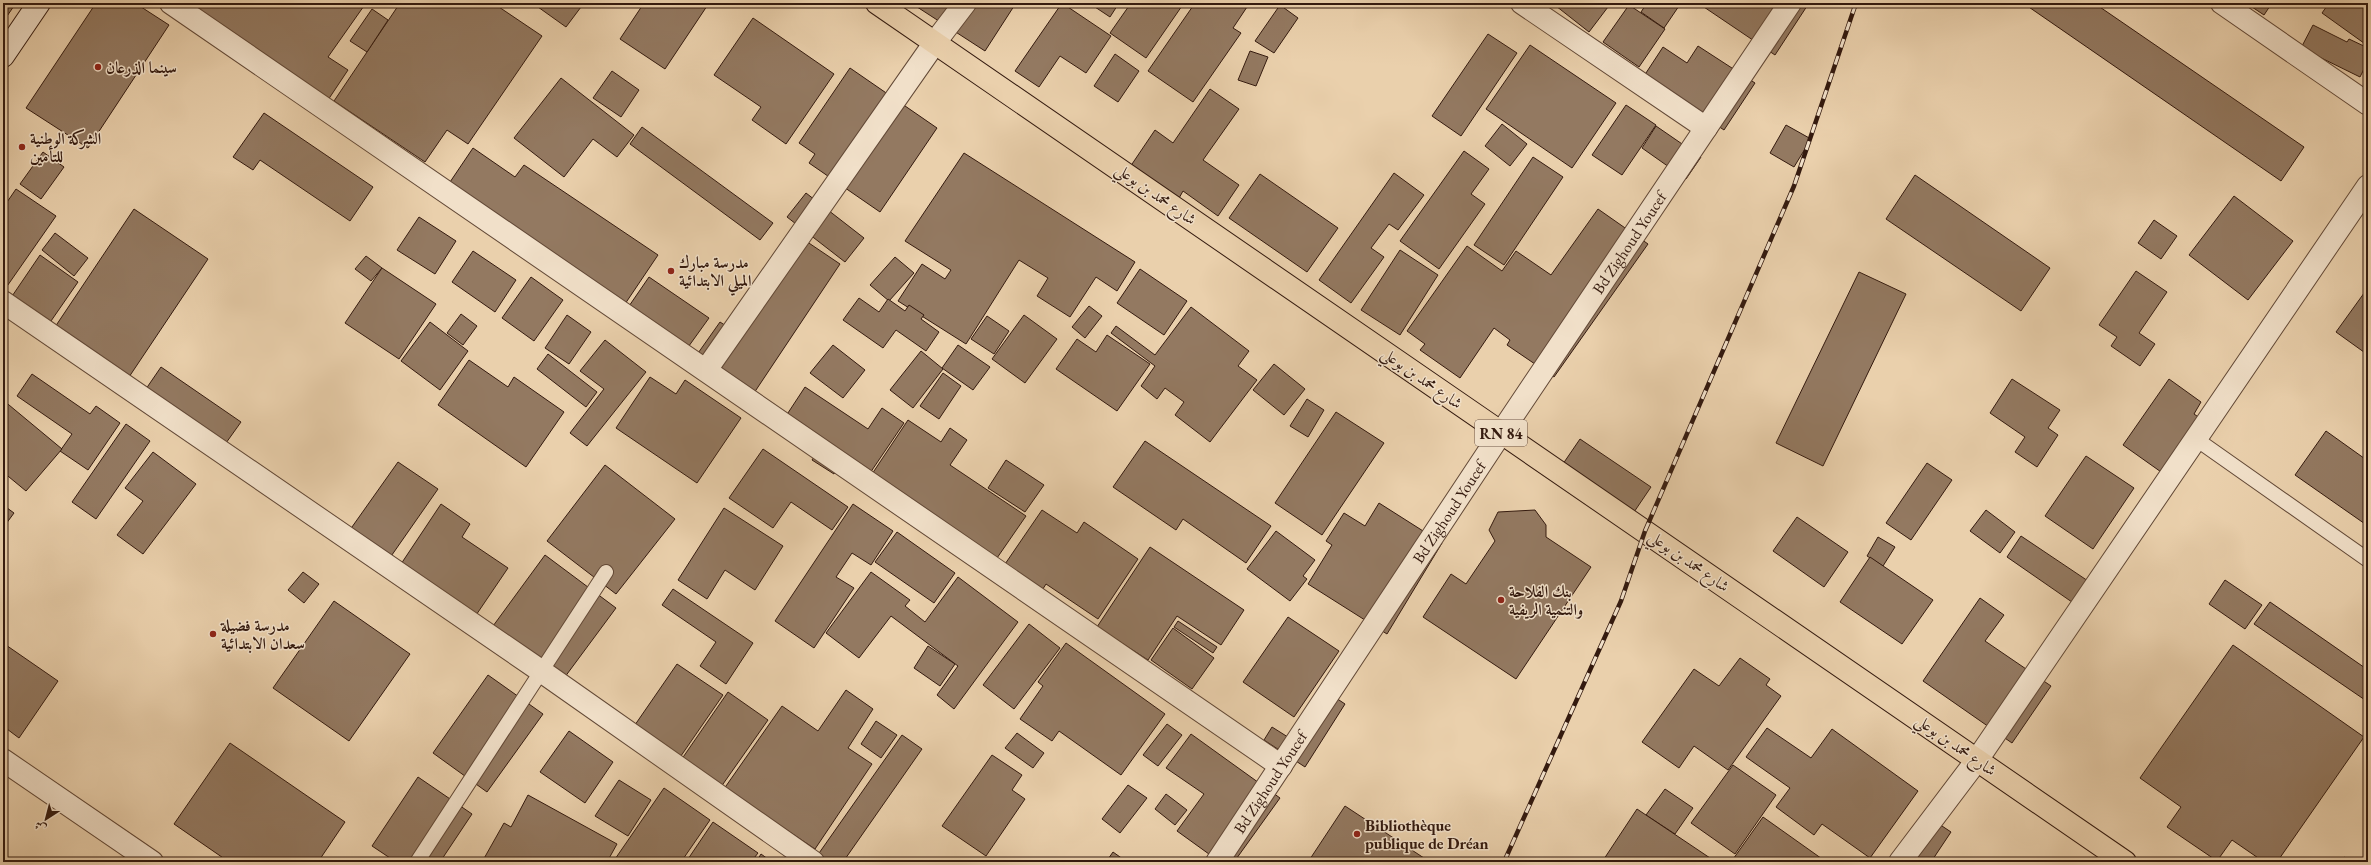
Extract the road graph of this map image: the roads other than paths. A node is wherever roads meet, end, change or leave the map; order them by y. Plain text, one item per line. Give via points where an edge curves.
1 (39, 3) edge
2 (171, 3) edge
3 (877, 3) edge
4 (965, 3) edge
5 (1522, 3) edge
6 (1790, 3) edge
7 (2222, 3) edge
8 (2248, 10) edge
9 (936, 41) junction
10 (3, 56) edge
11 (2368, 104) edge
12 (1706, 128) junction
13 (2368, 186) edge
14 (3, 302) edge
15 (706, 370) junction
16 (1501, 433) junction
17 (2196, 439) junction
18 (2368, 560) edge
19 (606, 572) dead end
20 (541, 671) junction
21 (3, 760) edge
22 (1977, 760) junction
23 (1281, 766) junction
24 (152, 862) edge
25 (417, 862) edge
26 (812, 862) edge
27 (1216, 862) edge
28 (1900, 862) edge
29 (2125, 862) edge

1 - 10 street
2 - 15 street
3 - 9 main road, شارع محمد بن بوعلي / RN 84
4 - 9 street
5 - 12 street
6 - 12 street, Bd Zighoud Youcef
7 - 8 street
8 - 11 street
9 - 15 street
9 - 16 main road, شارع محمد بن بوعلي / RN 84
12 - 16 street, Bd Zighoud Youcef
13 - 17 street
14 - 20 street
15 - 23 street
16 - 22 main road, شارع محمد بن بوعلي / RN 84
16 - 23 street, Bd Zighoud Youcef
17 - 18 lane
17 - 22 street
19 - 20 lane
20 - 25 lane
20 - 26 street
21 - 24 street
22 - 28 street
22 - 29 main road, شارع محمد بن بوعلي / RN 84
23 - 27 street, Bd Zighoud Youcef

